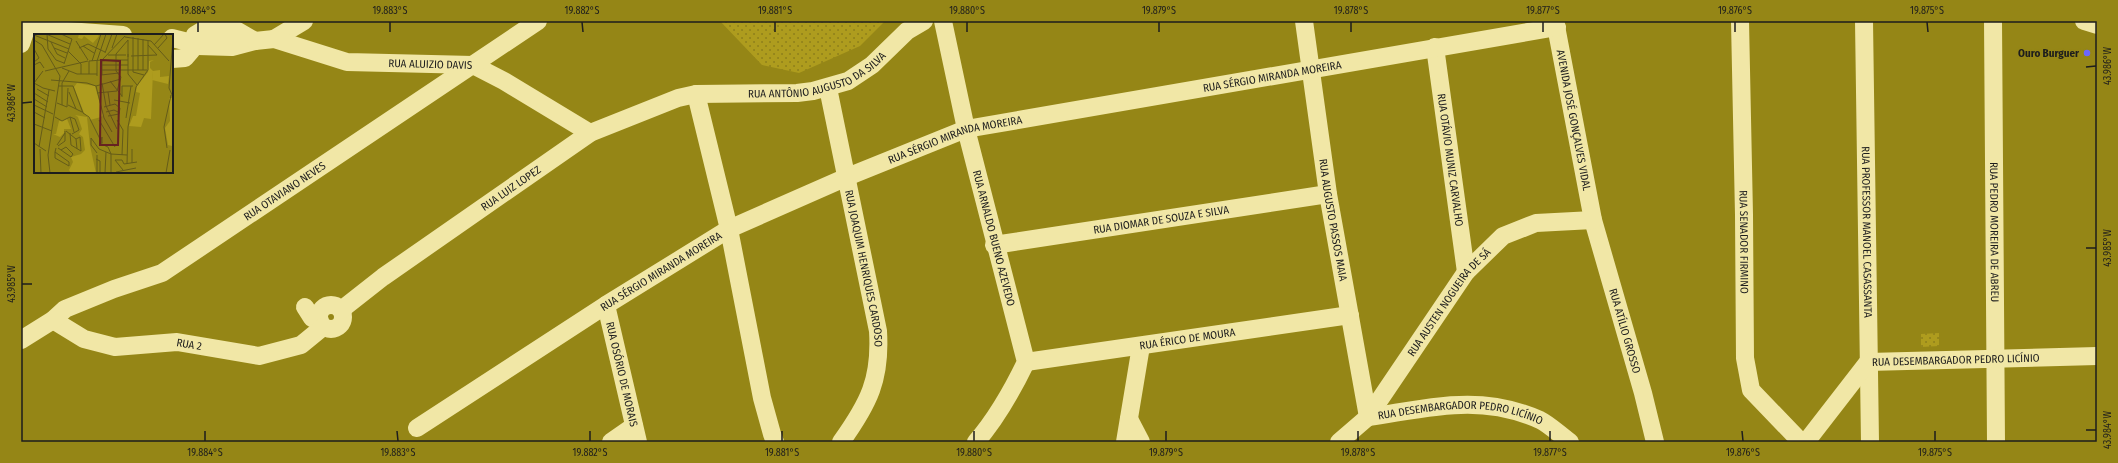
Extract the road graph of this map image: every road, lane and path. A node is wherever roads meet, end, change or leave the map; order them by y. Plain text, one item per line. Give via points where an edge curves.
1 (70, 21) edge
2 (304, 21) edge
3 (538, 21) edge
4 (924, 21) edge
5 (943, 21) edge
6 (1304, 21) edge
7 (1740, 21) edge
8 (1864, 21) edge
9 (1993, 21) edge
10 (2084, 21) edge
11 (24, 22) edge
12 (1556, 24) edge
13 (2097, 24) edge
14 (52, 33) edge
15 (88, 34) edge
16 (173, 38) edge
17 (274, 39) junction
18 (255, 41) dead end
19 (25, 43) edge
20 (1435, 47) junction
21 (173, 59) edge
22 (473, 66) junction
23 (1311, 70) junction
24 (828, 88) junction
25 (696, 94) junction
26 (966, 129) junction
27 (590, 133) junction
28 (847, 177) junction
29 (1328, 194) junction
30 (1593, 220) junction
31 (729, 229) junction
32 (994, 245) junction
33 (1466, 272) junction
34 (606, 306) junction
35 (305, 307) dead end
36 (341, 310) joint
37 (1350, 315) junction
38 (53, 320) junction
39 (322, 324) junction
40 (21, 340) edge
41 (1141, 346) junction
42 (2097, 356) edge
43 (1995, 360) junction
44 (1026, 362) junction
45 (1868, 362) junction
46 (1368, 417) junction
47 (1129, 419) junction
48 (417, 428) dead end
49 (636, 434) edge
50 (611, 442) edge
51 (776, 442) edge
52 (841, 442) edge
53 (976, 442) edge
54 (1125, 442) edge
55 (1141, 442) edge
56 (1339, 442) edge
57 (1570, 442) edge
58 (1655, 442) edge
59 (1801, 442) edge
60 (1806, 442) edge
61 (1870, 442) edge
62 (1996, 442) edge

1 - 14 street
2 - 17 street
3 - 22 street, RUA OTAVIANO NEVES
4 - 24 street, RUA ANTÔNIO AUGUSTO DA SILVA via 906,31 872,64 848,82
5 - 26 street, RUA ARNALDO BUENO AZEVEDO
6 - 23 street, RUA AUGUSTO PASSOS MAIA
7 - 59 street, RUA SENADOR FIRMINO via 1745,358 1752,390
8 - 45 street, RUA PROFESSOR MANOEL CASASSANTA
9 - 43 street, RUA PEDRO MOREIRA DE ABREU
10 - 13 street
11 - 14 street
11 - 19 street
12 - 20 street, RUA SÉRGIO MIRANDA MOREIRA
12 - 30 street, AVENIDA JOSÉ GONÇALVES VIDAL
14 - 15 street
16 - 21 street via 188,42 191,51 185,58
17 - 18 street, RUA ALUIZIO DAVIS
17 - 22 street, RUA ALUIZIO DAVIS via 347,62
20 - 23 street, RUA SÉRGIO MIRANDA MOREIRA
20 - 33 street, RUA OTÁVIO MUNIZ CARVALHO
22 - 27 street, RUA ALUIZIO DAVIS via 504,81
22 - 38 street, RUA OTAVIANO NEVES via 162,273 114,289 65,310
23 - 26 street, RUA SÉRGIO MIRANDA MOREIRA
23 - 29 street, RUA AUGUSTO PASSOS MAIA
24 - 25 street, RUA ANTÔNIO AUGUSTO DA SILVA via 797,93
24 - 28 street, RUA JOAQUIM HENRIQUES CARDOSO
25 - 27 street, RUA LUIZ LOPEZ via 678,98
25 - 31 street
26 - 28 street, RUA SÉRGIO MIRANDA MOREIRA
26 - 32 street, RUA ARNALDO BUENO AZEVEDO
27 - 36 street, RUA LUIZ LOPEZ via 383,277
28 - 31 street, RUA SÉRGIO MIRANDA MOREIRA
28 - 52 street, RUA JOAQUIM HENRIQUES CARDOSO via 878,331 879,351 878,368 870,396
29 - 32 street, RUA DIOMAR DE SOUZA E SILVA
29 - 37 street, RUA AUGUSTO PASSOS MAIA
30 - 33 street, RUA AUSTEN NOGUEIRA DE SÁ via 1536,223 1503,236
30 - 58 street, RUA ATÍLIO GROSSO
31 - 34 street, RUA SÉRGIO MIRANDA MOREIRA
31 - 51 street via 762,398
32 - 44 street, RUA ARNALDO BUENO AZEVEDO
33 - 46 street, RUA AUSTEN NOGUEIRA DE SÁ
34 - 48 street, RUA SÉRGIO MIRANDA MOREIRA
34 - 49 street, RUA OSÓRIO DE MORAIS
35 - 39 street via 312,318
36 - 39 street, RUA 2 via 335,306 324,308 320,314
37 - 41 street, RUA ÉRICO DE MOURA
37 - 46 street, RUA AUGUSTO PASSOS MAIA
38 - 39 street, RUA 2 via 84,340 115,347 177,342 259,356 301,345
38 - 40 street, RUA OTAVIANO NEVES
41 - 44 street, RUA ÉRICO DE MOURA
41 - 47 street
42 - 43 street, RUA DESEMBARGADOR PEDRO LICÍNIO
43 - 45 street, RUA DESEMBARGADOR PEDRO LICÍNIO
43 - 62 street, RUA PEDRO MOREIRA DE ABREU
44 - 53 street via 993,422
45 - 60 street, RUA DESEMBARGADOR PEDRO LICÍNIO
45 - 61 street, RUA PROFESSOR MANOEL CASASSANTA
46 - 56 street, RUA AUSTEN NOGUEIRA DE SÁ
46 - 57 street, RUA DESEMBARGADOR PEDRO LICÍNIO via 1459,403 1487,405 1513,410 1541,421
47 - 54 street
47 - 55 street
49 - 50 street

